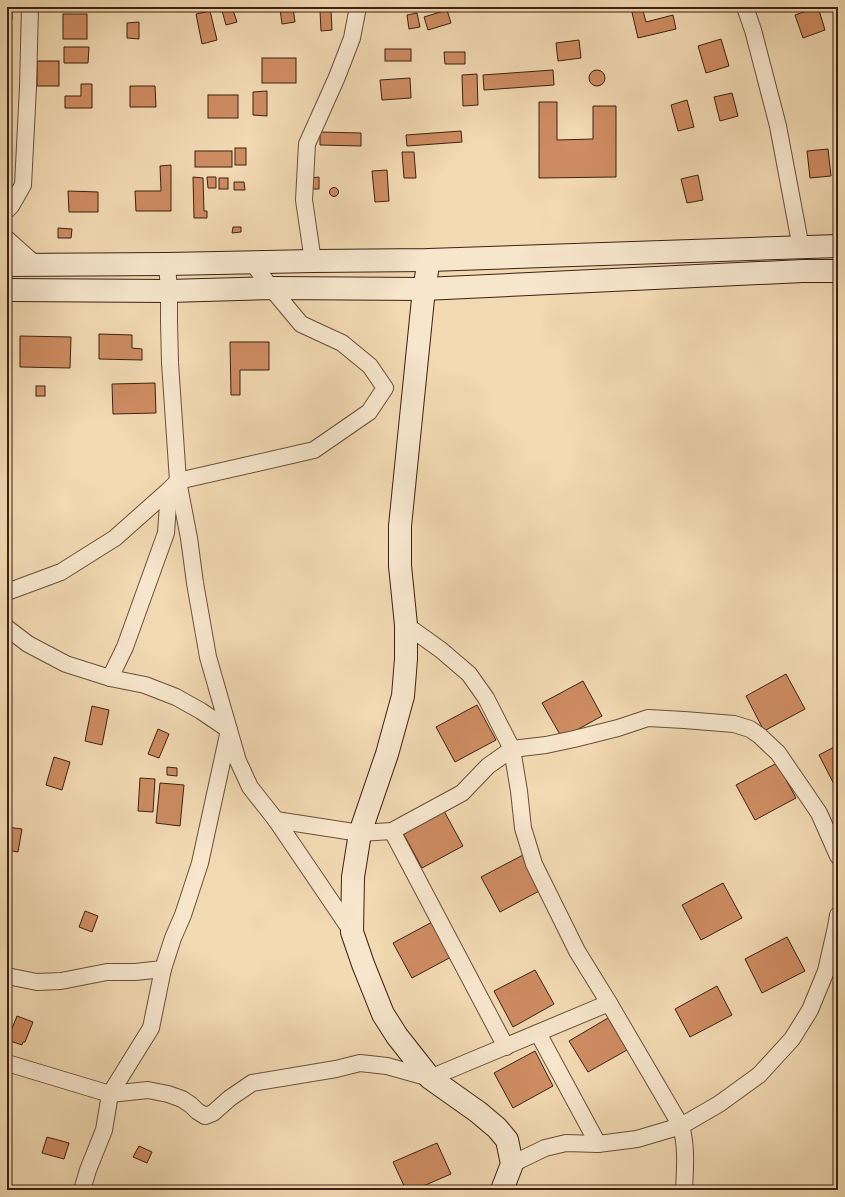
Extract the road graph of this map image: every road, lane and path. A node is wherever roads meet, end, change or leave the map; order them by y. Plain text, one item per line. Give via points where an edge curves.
1 (30, 7) edge
2 (358, 7) edge
3 (745, 7) edge
4 (7, 210) edge
5 (7, 239) edge
6 (838, 246) edge
7 (800, 248) junction
8 (429, 260) junction
9 (313, 261) junction
10 (252, 262) junction
11 (167, 264) junction
12 (7, 265) edge
13 (36, 265) junction
14 (838, 271) edge
15 (271, 288) junction
16 (424, 289) junction
17 (7, 290) edge
18 (169, 291) junction
19 (173, 485) junction
20 (7, 592) edge
21 (406, 625) junction
22 (7, 628) edge
23 (110, 678) junction
24 (229, 730) junction
25 (512, 749) junction
26 (276, 820) junction
27 (392, 831) junction
28 (360, 833) junction
29 (838, 856) edge
30 (838, 915) edge
31 (352, 932) junction
32 (163, 970) junction
33 (7, 976) edge
34 (609, 1003) junction
35 (538, 1033) junction
36 (506, 1047) junction
37 (7, 1063) edge
38 (430, 1078) junction
39 (110, 1094) junction
40 (681, 1126) junction
41 (598, 1144) junction
42 (512, 1164) junction
43 (82, 1190) edge
44 (502, 1190) edge
45 (684, 1190) edge

1 - 4 street via 23,185
2 - 9 street via 352,38 307,144 304,200
3 - 7 street via 778,126
5 - 13 street
6 - 7 street
7 - 8 street
8 - 9 street
8 - 16 street
9 - 10 street
10 - 11 street
10 - 15 street
11 - 13 street
11 - 18 street
12 - 13 street
14 - 16 street
15 - 16 street
15 - 18 street
15 - 19 street via 301,324 342,343 370,366 385,388 369,412 314,450
16 - 21 street via 400,526 400,566
17 - 18 street
18 - 19 street
19 - 20 street via 114,538 61,572
19 - 23 street via 166,533 125,647
19 - 24 street via 189,538 208,657
21 - 25 street via 469,674 486,698
21 - 28 street via 403,696 387,754
22 - 23 street via 28,644 66,664
23 - 24 street via 145,685 176,697
24 - 26 street via 238,761 250,787
24 - 32 street via 200,863
25 - 27 street via 488,766 462,793
25 - 29 street via 574,739 648,718 734,724 750,729 778,753 819,813
25 - 34 street via 523,828 534,864 577,951
26 - 28 street
26 - 31 street
27 - 28 street
27 - 36 street
28 - 31 street via 353,877
30 - 40 street via 826,971 810,1010 792,1039 759,1075 719,1104
31 - 38 street via 383,1014
32 - 33 street via 107,972 37,982
32 - 39 street via 152,1028
34 - 35 street
34 - 40 street
35 - 36 street
35 - 41 street
36 - 38 street
37 - 39 street
38 - 39 street via 387,1066 360,1063 252,1083 213,1113 205,1116 182,1099 168,1094 148,1090
38 - 42 street via 497,1128 506,1140
39 - 43 street via 104,1130
40 - 41 street via 637,1139
40 - 45 street via 685,1139
41 - 42 street via 566,1143 545,1148
42 - 44 street

